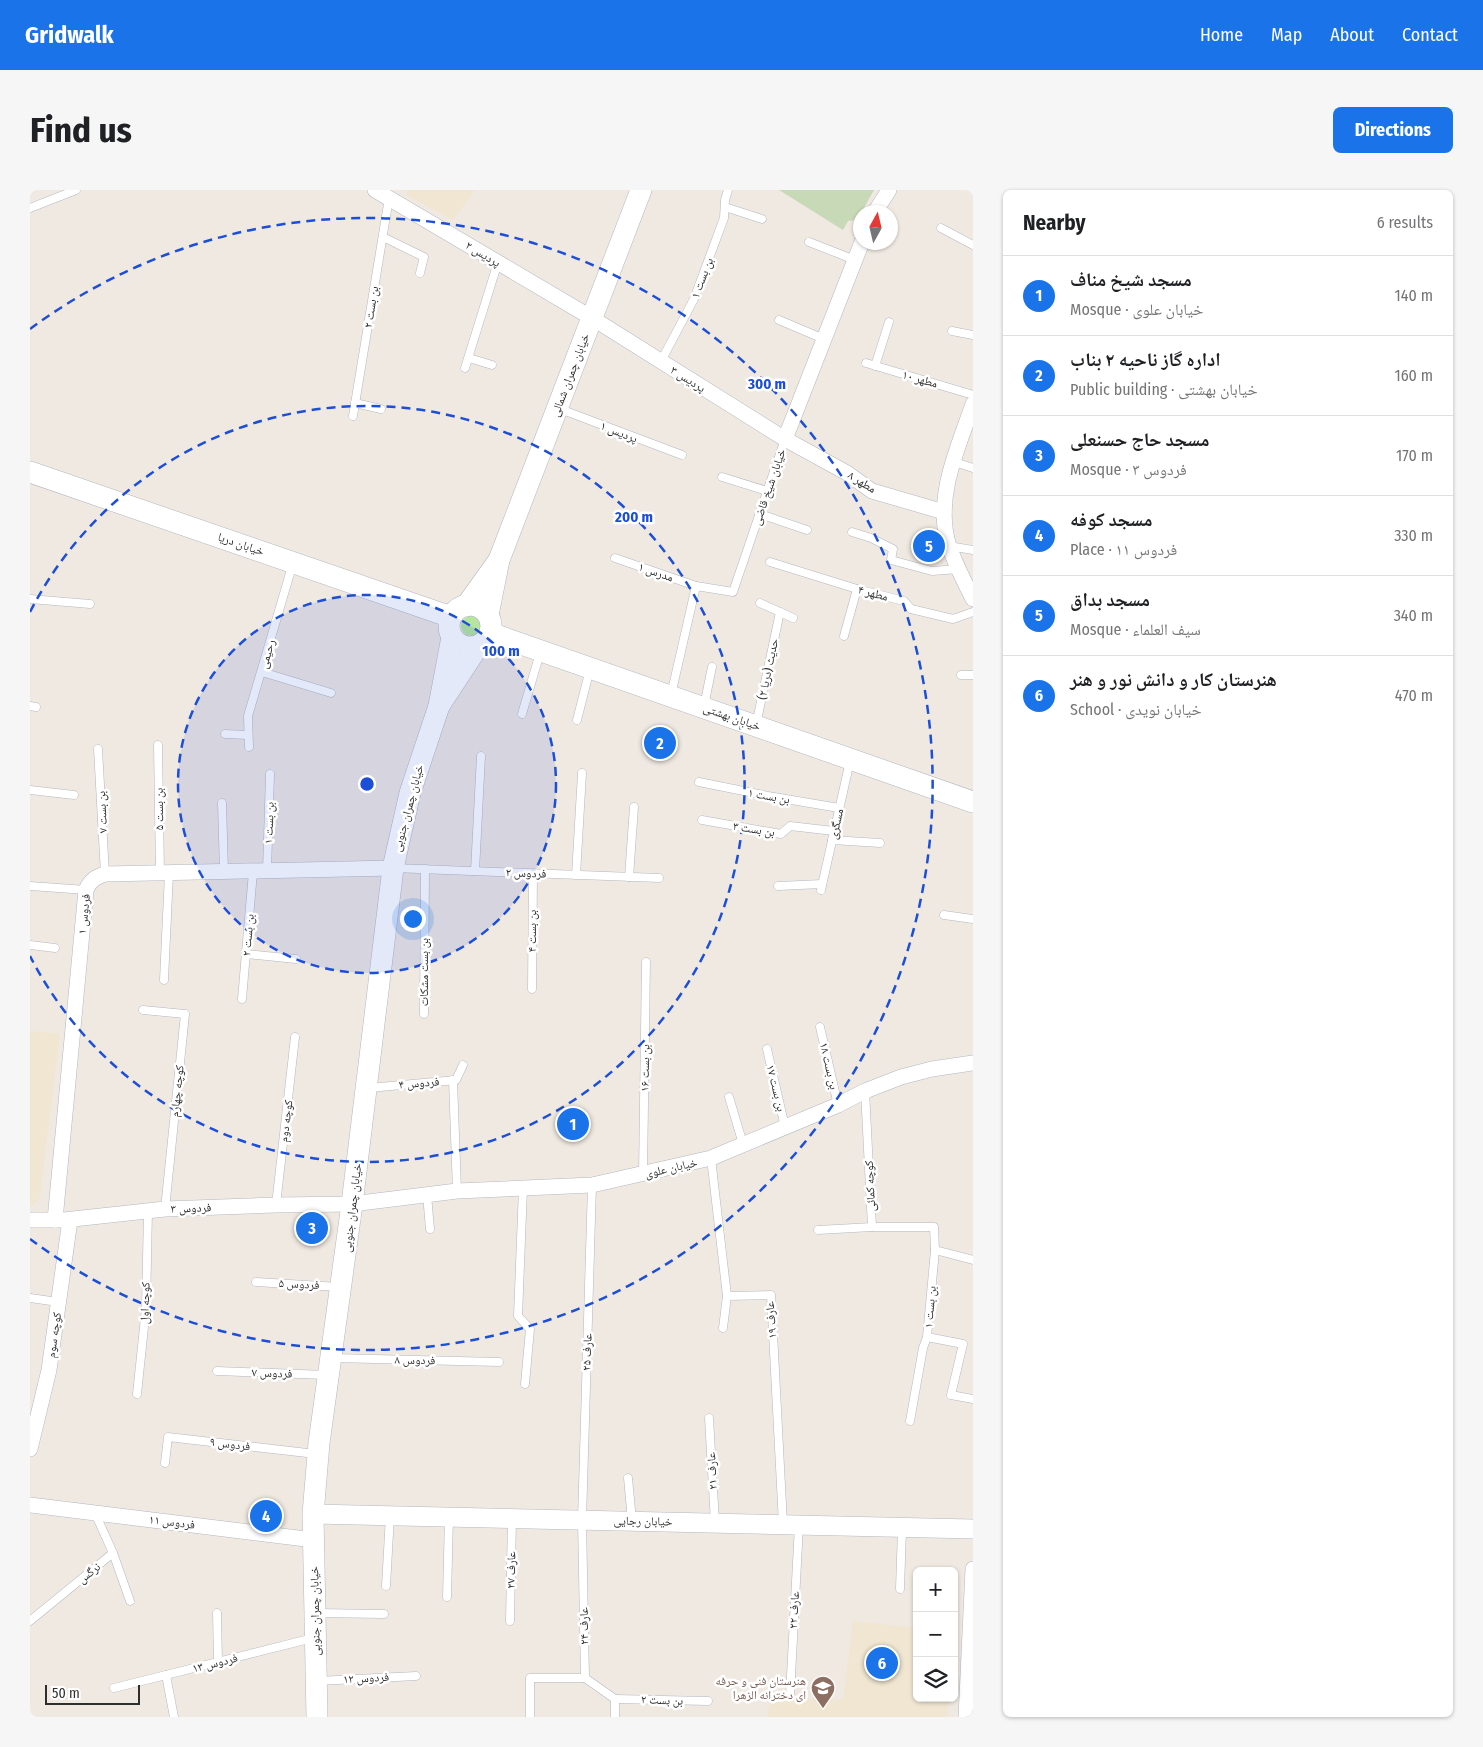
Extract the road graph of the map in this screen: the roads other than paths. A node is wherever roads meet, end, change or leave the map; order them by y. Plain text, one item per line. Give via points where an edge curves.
1 (76, 190) edge
2 (375, 190) edge
3 (641, 190) edge
4 (728, 190) edge
5 (888, 190) edge
6 (389, 198) junction
7 (879, 205) edge
8 (725, 207) junction
9 (30, 208) edge
10 (762, 219) dead end
11 (941, 228) dead end
12 (383, 237) junction
13 (809, 242) dead end
14 (973, 245) edge
15 (859, 250) edge
16 (855, 260) junction
17 (498, 262) junction
18 (420, 273) dead end
19 (592, 318) junction
20 (780, 320) dead end
21 (889, 322) dead end
22 (952, 331) dead end
23 (973, 335) edge
24 (824, 339) junction
25 (468, 358) junction
26 (661, 361) junction
27 (866, 363) dead end
28 (492, 365) dead end
29 (875, 366) junction
30 (465, 368) dead end
31 (973, 395) edge
32 (355, 403) junction
33 (973, 404) edge
34 (557, 408) junction
35 (381, 409) dead end
36 (353, 416) dead end
37 (785, 440) junction
38 (682, 455) dead end
39 (954, 462) junction
40 (973, 468) edge
41 (30, 472) edge
42 (722, 477) dead end
43 (767, 491) junction
44 (944, 512) junction
45 (760, 514) junction
46 (806, 530) dead end
47 (852, 532) dead end
48 (949, 546) junction
49 (973, 550) edge
50 (615, 558) dead end
51 (500, 560) junction
52 (293, 562) junction
53 (770, 562) dead end
54 (959, 569) junction
55 (696, 586) junction
56 (857, 589) junction
57 (30, 599) edge
58 (973, 599) edge
59 (760, 603) dead end
60 (90, 604) dead end
61 (780, 612) junction
62 (973, 612) edge
63 (793, 618) dead end
64 (456, 620) junction
65 (486, 631) junction
66 (844, 636) dead end
67 (541, 650) junction
68 (712, 667) dead end
69 (590, 668) junction
70 (262, 672) junction
71 (961, 675) dead end
72 (973, 675) edge
73 (331, 693) dead end
74 (670, 696) junction
75 (439, 706) junction
76 (704, 707) junction
77 (522, 714) dead end
78 (577, 720) dead end
79 (756, 726) junction
80 (225, 734) dead end
81 (248, 735) junction
82 (158, 745) dead end
83 (249, 747) dead end
84 (98, 749) dead end
85 (481, 756) dead end
86 (851, 759) junction
87 (582, 773) dead end
88 (270, 774) dead end
89 (699, 782) dead end
90 (30, 790) edge
91 (74, 795) dead end
92 (973, 802) edge
93 (222, 803) dead end
94 (634, 807) dead end
95 (839, 808) junction
96 (702, 820) dead end
97 (834, 832) junction
98 (832, 840) junction
99 (880, 843) dead end
100 (393, 868) junction
101 (425, 870) junction
102 (260, 871) junction
103 (475, 871) junction
104 (224, 872) junction
105 (164, 873) junction
106 (105, 874) junction
107 (533, 874) junction
108 (576, 875) junction
109 (629, 877) junction
110 (659, 878) dead end
111 (30, 886) edge
112 (778, 886) dead end
113 (86, 890) junction
114 (944, 915) dead end
115 (973, 919) edge
116 (30, 945) edge
117 (55, 948) dead end
118 (246, 954) junction
119 (296, 959) dead end
120 (646, 962) dead end
121 (164, 980) dead end
122 (532, 989) dead end
123 (242, 999) dead end
124 (144, 1010) dead end
125 (424, 1014) dead end
126 (820, 1027) dead end
127 (295, 1037) dead end
128 (766, 1049) dead end
129 (973, 1063) edge
130 (463, 1065) dead end
131 (453, 1080) junction
132 (367, 1088) junction
133 (865, 1091) junction
134 (729, 1097) dead end
135 (838, 1105) junction
136 (785, 1127) junction
137 (742, 1144) junction
138 (711, 1158) junction
139 (643, 1174) junction
140 (592, 1185) junction
141 (523, 1188) junction
142 (457, 1191) junction
143 (427, 1195) junction
144 (352, 1204) junction
145 (276, 1205) junction
146 (165, 1209) junction
147 (148, 1211) junction
148 (30, 1220) edge
149 (62, 1220) junction
150 (872, 1227) junction
151 (430, 1230) dead end
152 (818, 1230) dead end
153 (935, 1250) junction
154 (973, 1260) edge
155 (256, 1282) dead end
156 (341, 1287) junction
157 (727, 1296) junction
158 (30, 1298) edge
159 (58, 1302) junction
160 (723, 1328) dead end
161 (927, 1337) junction
162 (498, 1362) dead end
163 (329, 1366) junction
164 (216, 1371) dead end
165 (525, 1384) dead end
166 (136, 1394) dead end
167 (973, 1399) edge
168 (709, 1418) dead end
169 (910, 1421) dead end
170 (30, 1449) edge
171 (318, 1454) junction
172 (165, 1463) dead end
173 (628, 1478) dead end
174 (30, 1505) edge
175 (95, 1513) junction
176 (313, 1514) junction
177 (390, 1516) junction
178 (449, 1517) junction
179 (512, 1518) junction
180 (582, 1520) junction
181 (632, 1521) junction
182 (715, 1523) junction
183 (791, 1525) junction
184 (902, 1527) junction
185 (973, 1529) edge
186 (314, 1540) junction
187 (114, 1554) junction
188 (973, 1569) edge
189 (386, 1586) dead end
190 (900, 1589) dead end
191 (447, 1596) dead end
192 (130, 1602) dead end
193 (217, 1613) dead end
194 (315, 1613) junction
195 (384, 1614) dead end
196 (30, 1621) edge
197 (510, 1621) dead end
198 (315, 1638) junction
199 (218, 1662) junction
200 (166, 1675) junction
201 (416, 1676) dead end
202 (585, 1678) junction
203 (316, 1681) junction
204 (114, 1688) dead end
205 (790, 1695) dead end
206 (615, 1699) junction
207 (708, 1701) dead end
208 (174, 1717) edge
209 (317, 1717) edge
210 (530, 1717) edge
211 (615, 1717) edge
212 (966, 1717) edge

1 - 9 lane
2 - 6 street, پردیس ۲
3 - 19 main road, خیابان چمران شمالی
4 - 8 lane, بن بست ۱
5 - 7 street
6 - 12 lane, بن بست ۲
6 - 17 street, پردیس ۲
8 - 10 lane
8 - 26 lane, بن بست ۱ via 724,218 694,299
11 - 14 lane
12 - 18 lane via 424,257
12 - 32 lane, بن بست ۲
13 - 16 lane
15 - 16 street, خیابان شیخ قاضی
16 - 24 street, خیابان شیخ قاضی
17 - 19 street, پردیس ۲
17 - 25 lane
19 - 26 street, پردیس ۳
19 - 34 main road, خیابان چمران شمالی
20 - 24 lane
21 - 29 lane
22 - 23 lane
24 - 37 street, خیابان شیخ قاضی
25 - 28 lane
25 - 30 lane
26 - 37 street, پردیس ۳
27 - 29 lane, مطهر ۱۰
29 - 31 lane, مطهر ۱۰
32 - 35 lane
32 - 36 lane, بن بست ۲
33 - 39 street
34 - 38 lane, پردیس ۱
34 - 51 main road, خیابان چمران شمالی
37 - 43 lane, خیابان شیخ قاضی
37 - 44 street, مطهر ۸ via 847,473 872,491
39 - 40 lane
39 - 44 street
41 - 52 main road, خیابان دریا
42 - 43 lane
43 - 45 lane, خیابان شیخ قاضی
44 - 48 street
45 - 46 lane
45 - 55 lane, خیابان شیخ قاضی via 733,592
47 - 54 lane via 872,538 893,550 891,560 932,571
48 - 49 lane
48 - 54 street
50 - 55 lane, مدرس ۱
51 - 64 main road, خیابان چمران شمالی
51 - 65 main road, خیابان چمران شمالی
52 - 64 main road, خیابان دریا
52 - 70 lane, رحیمی
53 - 56 lane, مطهر ۴
54 - 58 street
55 - 74 lane
56 - 62 lane, مطهر ۴ via 904,601 911,609 952,619
56 - 66 lane
57 - 60 lane
59 - 61 lane
61 - 63 lane
61 - 79 lane, حدیث (دریا ۲)
64 - 65 main road via 478,607
64 - 65 main road via 462,646 473,647
64 - 75 main road, خیابان چمران جنوبی
65 - 67 main road, خیابان بهشتی
65 - 75 main road, خیابان چمران جنوبی
67 - 69 main road, خیابان بهشتی
67 - 77 lane
68 - 76 lane
69 - 74 main road, خیابان بهشتی
69 - 78 lane
70 - 73 lane
70 - 81 lane, رحیمی via 248,716
71 - 72 lane
74 - 76 main road, خیابان بهشتی
75 - 100 main road, خیابان چمران جنوبی via 410,793
76 - 79 main road, خیابان بهشتی
79 - 86 main road, خیابان بهشتی
80 - 81 lane
81 - 83 lane, رحیمی
82 - 105 lane, بن بست ۵
84 - 106 lane, بن بست ۷
85 - 103 lane
86 - 92 main road, خیابان بهشتی
86 - 95 lane, مسگری
87 - 108 lane
88 - 102 lane, بن بست ۱
89 - 95 lane, بن بست ۱
90 - 91 lane
93 - 104 lane
94 - 109 lane
95 - 97 lane, مسگری
96 - 97 lane, بن بست ۳ via 781,834 790,826
97 - 98 lane, مسگری
98 - 99 lane
98 - 112 lane, مسگری via 821,887
100 - 101 lane, فردوس ۲
100 - 102 street
100 - 132 main road, خیابان چمران جنوبی
101 - 103 lane, فردوس ۲
101 - 125 lane, بن بست مشکات
102 - 104 street
102 - 118 lane, بن بست ۲
103 - 107 lane, فردوس ۲
104 - 105 street
105 - 106 street
105 - 121 lane
106 - 113 street, فردوس ۱ via 97,877
107 - 108 lane, فردوس ۲
107 - 122 lane, بن بست ۴
108 - 109 lane, فردوس ۲
109 - 110 lane, فردوس ۲
111 - 113 lane
113 - 149 street, فردوس ۱
114 - 115 lane
116 - 117 lane
118 - 119 lane
118 - 123 lane, بن بست ۲
120 - 139 lane, بن بست ۱۶
124 - 146 lane, کوچه چهارم via 185,1014
126 - 135 lane, بن بست ۱۸
127 - 145 lane, کوچه دوم
128 - 136 lane, بن بست ۱۷
129 - 133 street, خیابان علوی via 901,1077
130 - 131 lane, فردوس ۴
131 - 132 lane, فردوس ۴
131 - 142 lane
132 - 144 main road, خیابان چمران جنوبی
133 - 135 street, خیابان علوی
133 - 150 lane, کوچه کمائی
134 - 137 lane
135 - 136 street, خیابان علوی
136 - 137 street, خیابان علوی
137 - 138 street, خیابان علوی
138 - 139 street, خیابان علوی
138 - 157 lane
139 - 140 street, خیابان علوی
140 - 141 street, خیابان علوی
140 - 180 lane, عارف ۲۵
141 - 142 street, خیابان علوی
141 - 165 lane via 518,1316 530,1329
142 - 143 street, خیابان علوی
143 - 144 street, خیابان علوی
143 - 151 lane
144 - 145 street, فردوس ۳
144 - 156 main road, خیابان چمران جنوبی
145 - 146 street, فردوس ۳
146 - 147 street, فردوس ۳
147 - 149 street, فردوس ۳
147 - 166 lane, کوچه اول via 146,1308
148 - 149 street, فردوس ۳
149 - 159 street, کوچه سوم
150 - 152 lane, کوچه کمائی
150 - 153 lane, بن بست ۱ via 934,1227
153 - 154 lane
153 - 161 lane, بن بست ۱
155 - 156 lane, فردوس ۵
156 - 163 main road, خیابان چمران جنوبی
157 - 160 lane
157 - 183 lane, عارف ۱۹ via 771,1296
158 - 159 lane
159 - 170 street, کوچه سوم via 49,1370
161 - 167 lane, بن بست ۱ via 963,1344 951,1395
161 - 169 lane via 922,1348
162 - 163 lane, فردوس ۸
163 - 164 lane, فردوس ۷
163 - 171 main road, خیابان چمران جنوبی
168 - 182 lane, عارف ۲۱
171 - 172 lane, فردوس ۹ via 168,1437
171 - 176 main road, خیابان چمران جنوبی
173 - 181 lane
174 - 175 street, فردوس ۱۱
175 - 186 street, فردوس ۱۱
175 - 187 lane, نرگس
176 - 177 street, خیابان رجایی
176 - 186 main road, خیابان چمران جنوبی
177 - 178 street, خیابان رجایی
177 - 189 lane
178 - 179 street, خیابان رجایی
178 - 191 lane
179 - 180 street, خیابان رجایی
179 - 197 lane, عارف ۲۷
180 - 181 street, خیابان رجایی
180 - 202 lane, عارف ۲۴
181 - 182 street, خیابان رجایی
182 - 183 street, خیابان رجایی
183 - 184 street, خیابان رجایی
183 - 205 lane, عارف ۲۲
184 - 185 street, خیابان رجایی
184 - 190 lane
186 - 194 main road, خیابان چمران جنوبی
187 - 192 lane
187 - 196 lane, نرگس
188 - 212 street
193 - 199 lane
194 - 195 lane
194 - 198 main road, خیابان چمران جنوبی
198 - 199 lane, فردوس ۱۳
198 - 203 main road, خیابان چمران جنوبی
199 - 200 lane, فردوس ۱۳
200 - 204 lane, فردوس ۱۳
200 - 208 lane
201 - 203 lane, فردوس ۱۲
202 - 206 lane
202 - 210 lane via 530,1678
203 - 209 main road, خیابان چمران جنوبی
206 - 207 lane, بن بست ۲
206 - 211 lane

